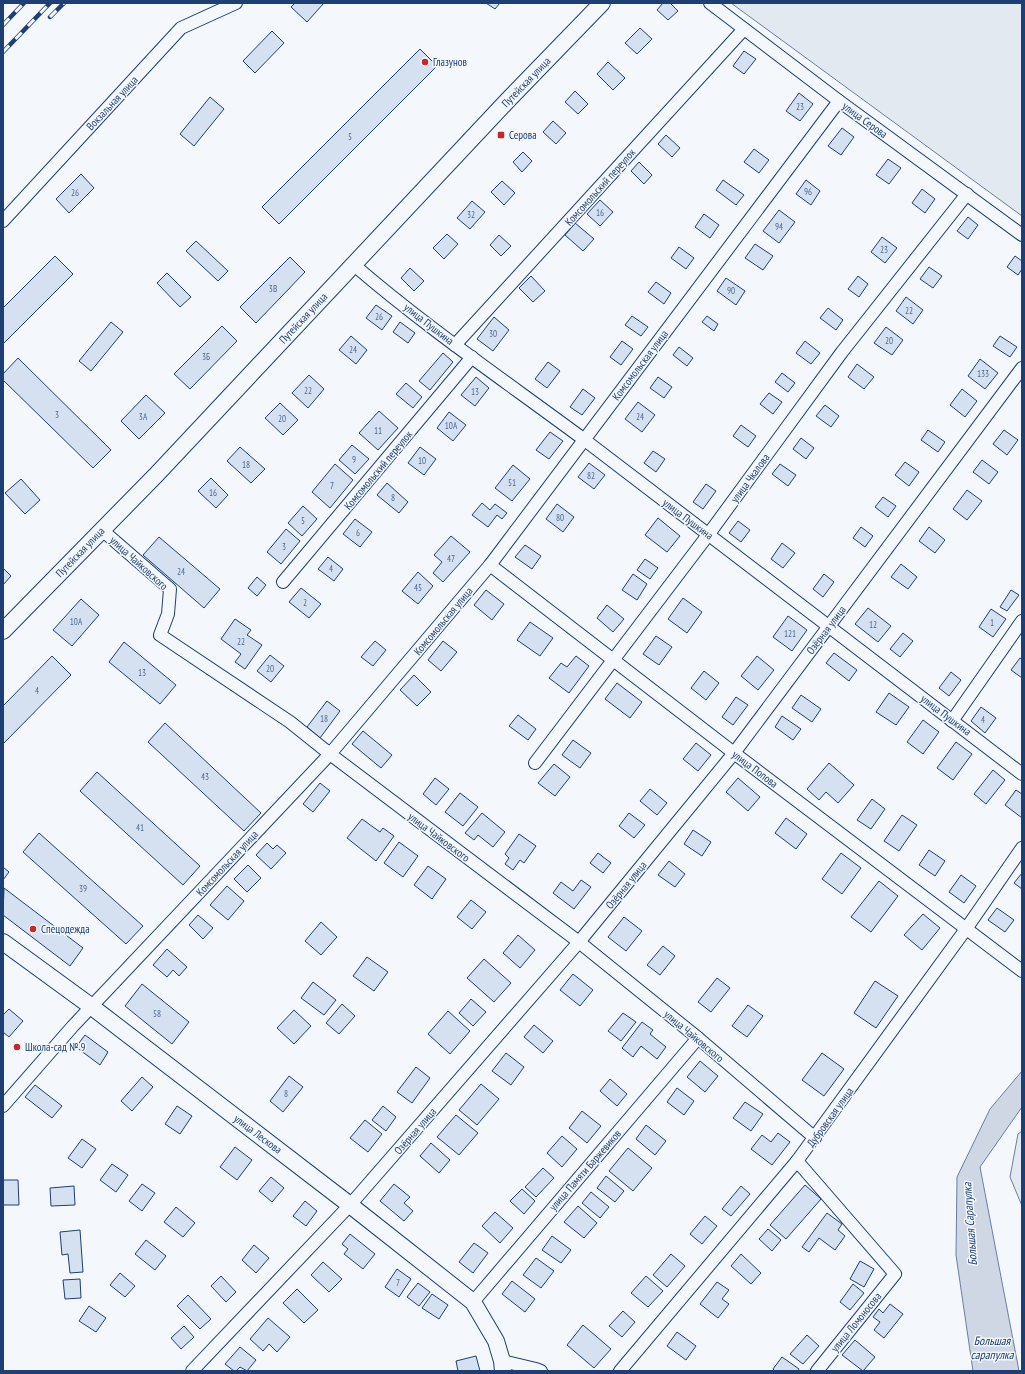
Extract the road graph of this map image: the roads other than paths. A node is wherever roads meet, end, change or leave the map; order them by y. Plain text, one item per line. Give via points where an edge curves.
1 (236, 3) edge
2 (602, 3) edge
3 (710, 3) edge
4 (744, 29) junction
5 (839, 101) junction
6 (967, 194) junction
7 (3, 221) edge
8 (1022, 235) edge
9 (354, 265) junction
10 (455, 345) junction
11 (472, 357) junction
12 (1022, 368) edge
13 (584, 440) junction
14 (102, 530) junction
15 (708, 535) junction
16 (490, 565) junction
17 (283, 582) dead end
18 (1022, 622) edge
19 (829, 626) junction
20 (3, 631) edge
21 (614, 660) junction
22 (952, 721) junction
23 (734, 753) junction
24 (330, 754) junction
25 (535, 763) dead end
26 (1022, 774) edge
27 (1022, 848) edge
28 (966, 929) junction
29 (3, 942) edge
30 (579, 942) junction
31 (1022, 971) edge
32 (92, 1007) junction
33 (698, 1038) junction
34 (3, 1106) edge
35 (815, 1138) junction
36 (797, 1161) junction
37 (350, 1204) junction
38 (473, 1302) junction
39 (502, 1366) edge
40 (192, 1371) edge
41 (541, 1371) edge
42 (620, 1371) edge
43 (818, 1371) edge

1 - 7 street, Вокзальная улица via 181,28
2 - 9 main road, Путейская улица
3 - 4 street, улица Серова
4 - 5 street, улица Серова
4 - 10 street, Комсомольский переулок
5 - 6 street, улица Серова
5 - 13 street, Комсомольская улица
6 - 8 street, улица Серова
6 - 15 street, улица Чкалова via 842,352
9 - 10 street, улица Пушкина
9 - 14 main road, Путейская улица
10 - 11 street, улица Пушкина
11 - 13 street, улица Пушкина
11 - 17 street, Комсомольский переулок
12 - 19 street, Озёрная улица
13 - 15 street, улица Пушкина
13 - 16 street, Комсомольская улица
14 - 20 main road, Путейская улица
14 - 24 street, улица Чайковского via 170,589 168,614 160,634 290,722
15 - 19 street, улица Пушкина
15 - 21 street, улица Чкалова
16 - 21 street, улица Попова
16 - 24 street, Комсомольская улица
18 - 22 street
19 - 22 street, улица Пушкина
19 - 23 street, Озёрная улица
21 - 23 street, улица Попова
21 - 25 street, улица Чкалова
22 - 26 street, улица Пушкина
23 - 28 street, улица Попова
23 - 30 street, Озёрная улица
24 - 30 street, улица Чайковского
24 - 32 street, Комсомольская улица
27 - 28 street, Дубровская улица
28 - 31 street, улица Попова
28 - 35 street, Дубровская улица
29 - 32 main road, улица Лескова
30 - 33 street, улица Чайковского
30 - 37 street, Озёрная улица
32 - 34 street, Комсомольская улица
32 - 37 main road, улица Лескова
33 - 35 street, улица Чайковского
33 - 38 street, улица Памяти Баржевиков
35 - 36 street, Дубровская улица
36 - 42 street, Дубровская улица
36 - 43 street, улица Ломоносова via 895,1274
37 - 38 main road, улица Лескова
37 - 40 street, Озёрная улица
38 - 39 main road, улица Лескова via 496,1341
39 - 41 street

